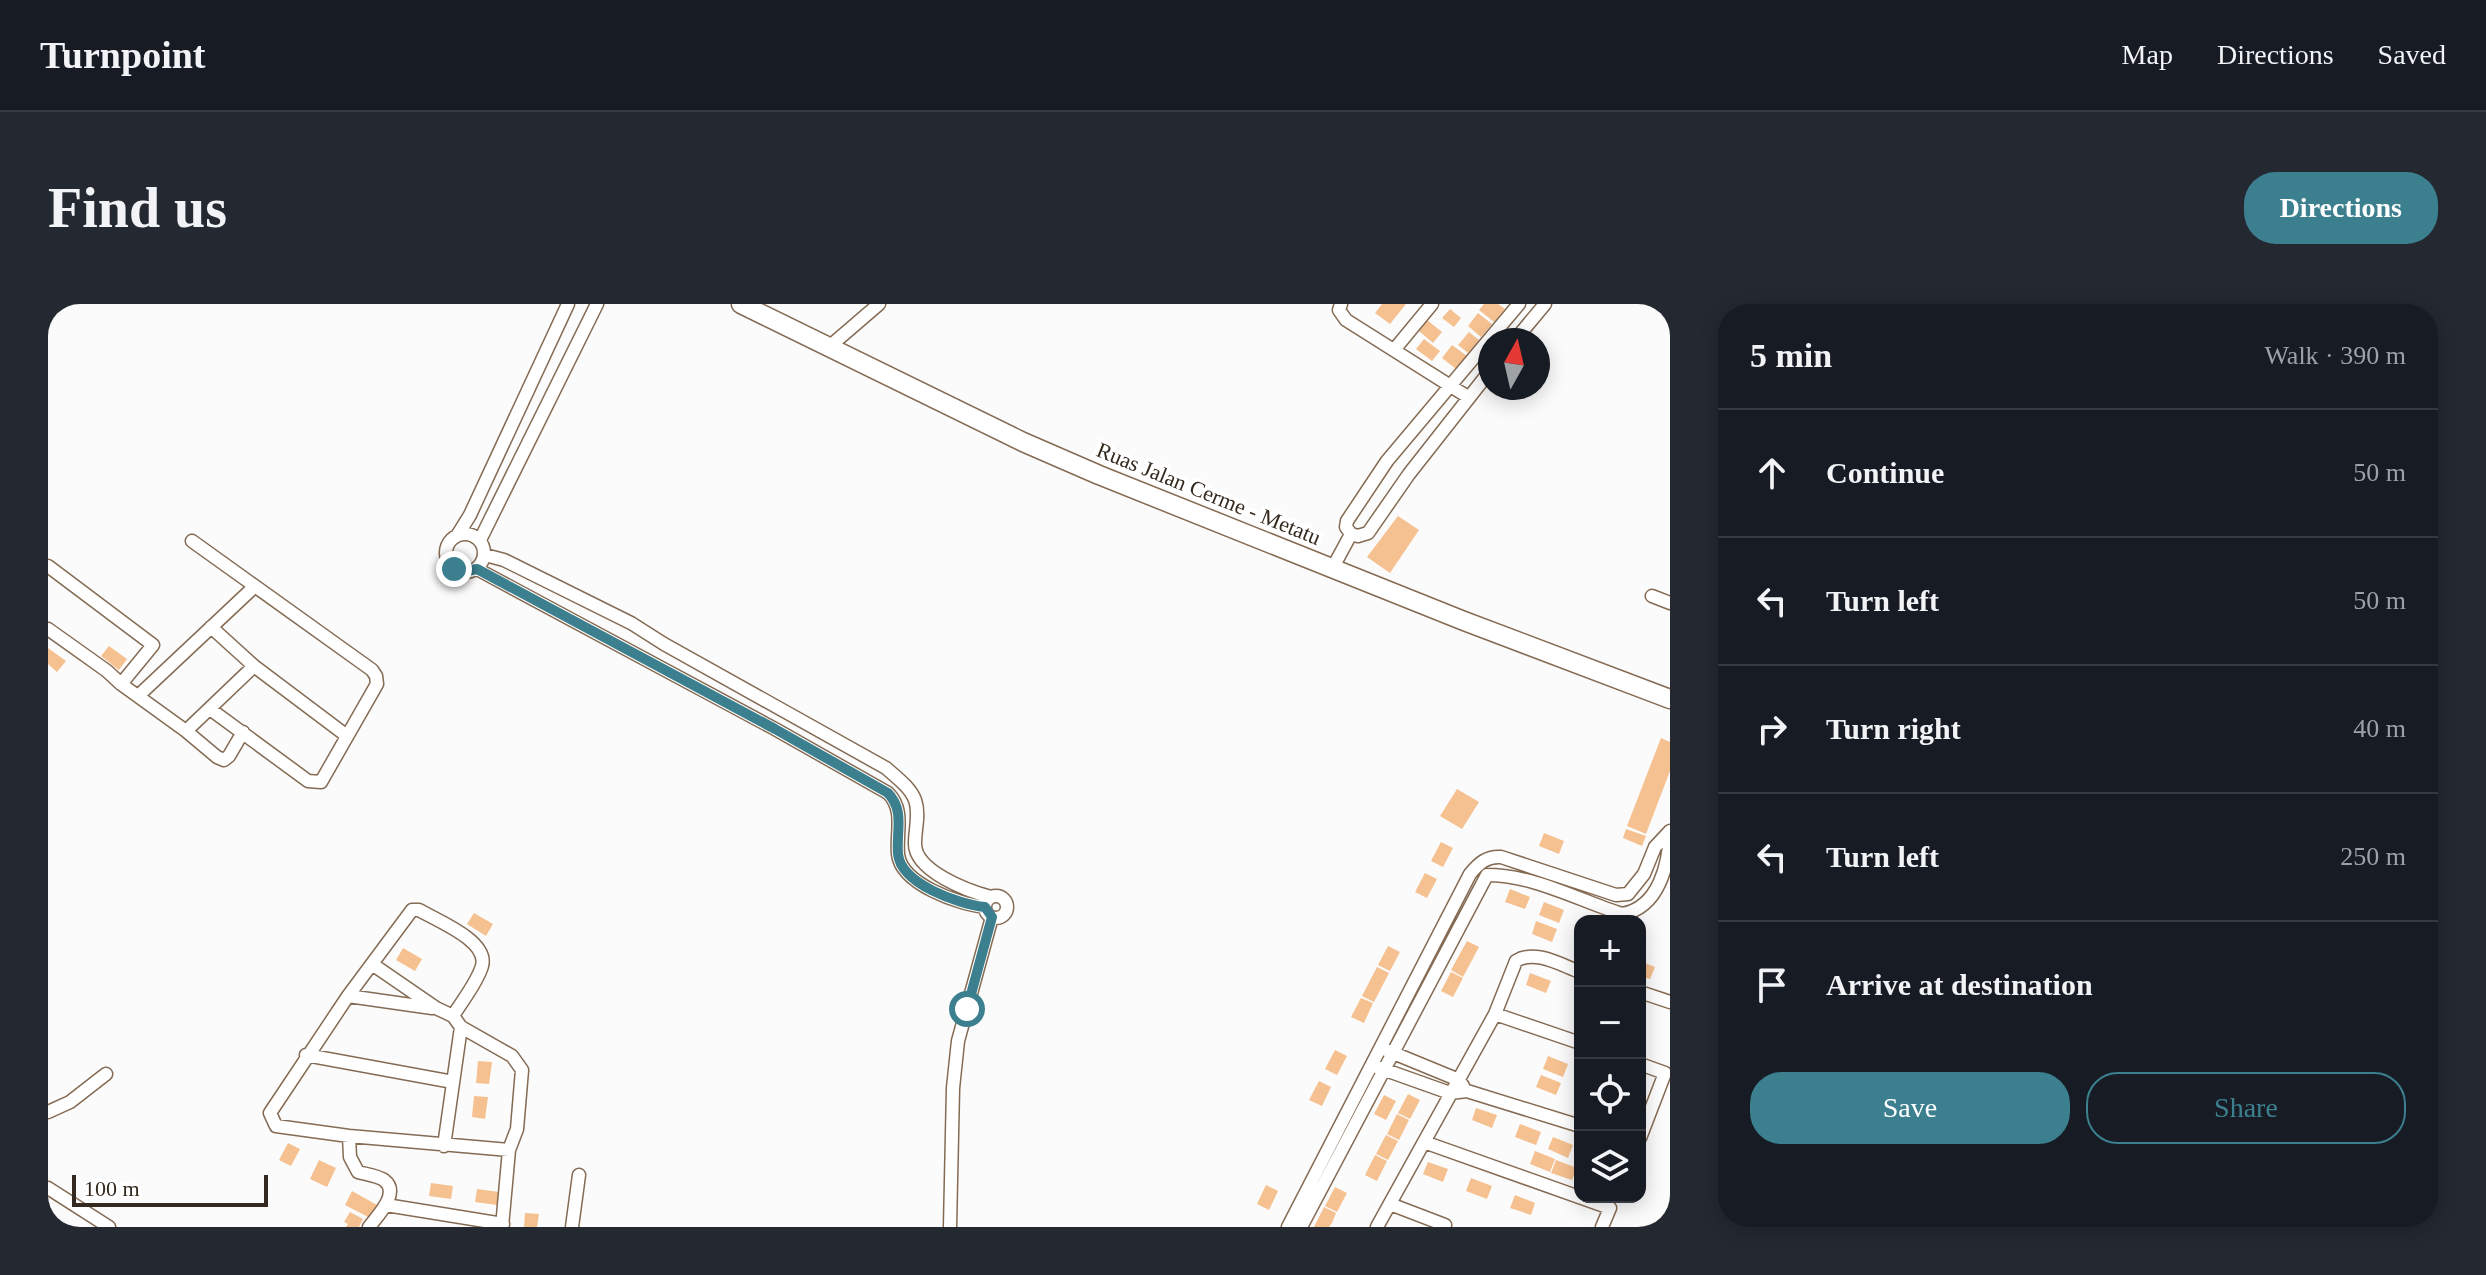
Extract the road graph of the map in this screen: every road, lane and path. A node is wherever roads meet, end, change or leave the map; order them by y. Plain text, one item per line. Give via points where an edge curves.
1 (568, 304) edge
2 (597, 304) edge
3 (741, 304) edge
4 (879, 304) edge
5 (1341, 304) edge
6 (1432, 304) edge
7 (1519, 304) edge
8 (1545, 304) edge
9 (1525, 328) edge
10 (829, 347) junction
11 (1394, 350) junction
12 (1478, 385) edge
13 (1450, 386) junction
14 (525, 397) junction
15 (1468, 397) junction
16 (548, 407) junction
17 (1387, 461) junction
18 (1409, 474) junction
19 (1351, 534) junction
20 (457, 536) junction
21 (480, 540) junction
22 (192, 541) dead end
23 (485, 555) junction
24 (48, 566) edge
25 (477, 569) junction
26 (1332, 569) junction
27 (254, 587) junction
28 (1652, 596) dead end
29 (1670, 603) edge
30 (211, 627) junction
31 (48, 629) edge
32 (664, 644) junction
33 (153, 645) junction
34 (172, 664) junction
35 (653, 665) junction
36 (254, 666) junction
37 (121, 684) junction
38 (138, 696) junction
39 (1670, 699) edge
40 (210, 709) junction
41 (186, 731) junction
42 (243, 732) junction
43 (347, 736) junction
44 (1670, 831) edge
45 (1484, 861) junction
46 (1644, 874) junction
47 (1487, 875) junction
48 (1665, 883) edge
49 (989, 907) junction
50 (372, 964) junction
51 (1574, 970) edge
52 (1646, 994) edge
53 (348, 996) junction
54 (1670, 1002) edge
55 (436, 1008) junction
56 (1495, 1014) junction
57 (457, 1022) junction
58 (1574, 1041) edge
59 (1386, 1050) junction
60 (306, 1055) junction
61 (1646, 1065) edge
62 (1378, 1067) junction
63 (1668, 1067) edge
64 (106, 1074) dead end
65 (1459, 1080) junction
66 (453, 1082) junction
67 (1467, 1091) junction
68 (1450, 1093) junction
69 (48, 1112) edge
70 (1574, 1124) edge
71 (1643, 1131) edge
72 (349, 1136) junction
73 (1424, 1142) junction
74 (444, 1146) junction
75 (509, 1150) junction
76 (579, 1175) dead end
77 (48, 1188) edge
78 (1574, 1190) edge
79 (1613, 1203) edge
80 (1390, 1204) junction
81 (386, 1205) junction
82 (1445, 1225) dead end
83 (502, 1226) edge
84 (109, 1227) edge
85 (369, 1227) edge
86 (572, 1227) edge
87 (950, 1227) edge
88 (1288, 1227) edge
89 (1301, 1227) edge
90 (1377, 1227) edge
91 (1602, 1227) edge

1 - 14 street
2 - 16 street
3 - 10 main road, Ruas Jalan Cerme - Metatu
4 - 10 street
5 - 11 street via 1346,320
6 - 11 street
7 - 13 street
8 - 9 street
10 - 26 main road, Ruas Jalan Cerme - Metatu via 1023,442
11 - 13 street
12 - 15 street
13 - 15 street
13 - 17 street
14 - 16 street
14 - 20 street
15 - 18 street
16 - 21 street
17 - 18 street
17 - 19 street via 1347,521
18 - 19 street via 1368,533
19 - 26 street
20 - 21 street
20 - 25 street via 447,547 448,563 461,572
21 - 23 street
22 - 27 street
23 - 25 street
23 - 32 street via 631,623
24 - 33 street
25 - 35 street
26 - 39 main road, Ruas Jalan Cerme - Metatu
27 - 30 street
27 - 43 street via 376,676 377,684
28 - 29 street
30 - 34 street
30 - 36 street
31 - 37 street
32 - 35 street
32 - 49 street via 886,768 915,800 915,853 920,863
33 - 34 street
33 - 37 street
34 - 38 street
35 - 49 street via 888,793 899,812 902,869 934,890 971,906
36 - 40 street
36 - 43 street
37 - 38 street
38 - 41 street
40 - 41 street
40 - 42 street
41 - 42 street via 224,760
42 - 43 street via 314,783 321,782
44 - 46 street via 1655,847
44 - 48 street
45 - 46 street via 1501,857 1616,895 1628,894
45 - 47 street
45 - 59 street via 1470,874
46 - 48 street
47 - 48 street via 1531,881 1622,914 1636,912
47 - 59 street
49 - 87 street via 958,1041
50 - 53 street
50 - 55 street
50 - 57 street via 412,910 474,942 482,953 481,969
51 - 56 street via 1523,957 1516,961
52 - 54 street
53 - 55 street
53 - 60 street
55 - 57 street
56 - 58 street
56 - 65 street
57 - 66 street
57 - 75 street via 512,1056 522,1070 517,1129
59 - 62 street
59 - 65 street
60 - 66 street
60 - 72 street via 270,1113 274,1123
61 - 63 street
62 - 68 street
62 - 88 street
62 - 89 street
63 - 71 street
64 - 69 street
65 - 67 street
65 - 68 street
66 - 74 street
67 - 68 street
67 - 70 street
68 - 73 street
72 - 74 street
72 - 81 street via 350,1157 358,1172 384,1180 390,1188
73 - 78 street
73 - 80 street
74 - 75 street
75 - 83 street
76 - 86 street
77 - 84 street
79 - 91 street
80 - 82 street
80 - 90 street
81 - 83 street
81 - 85 street

